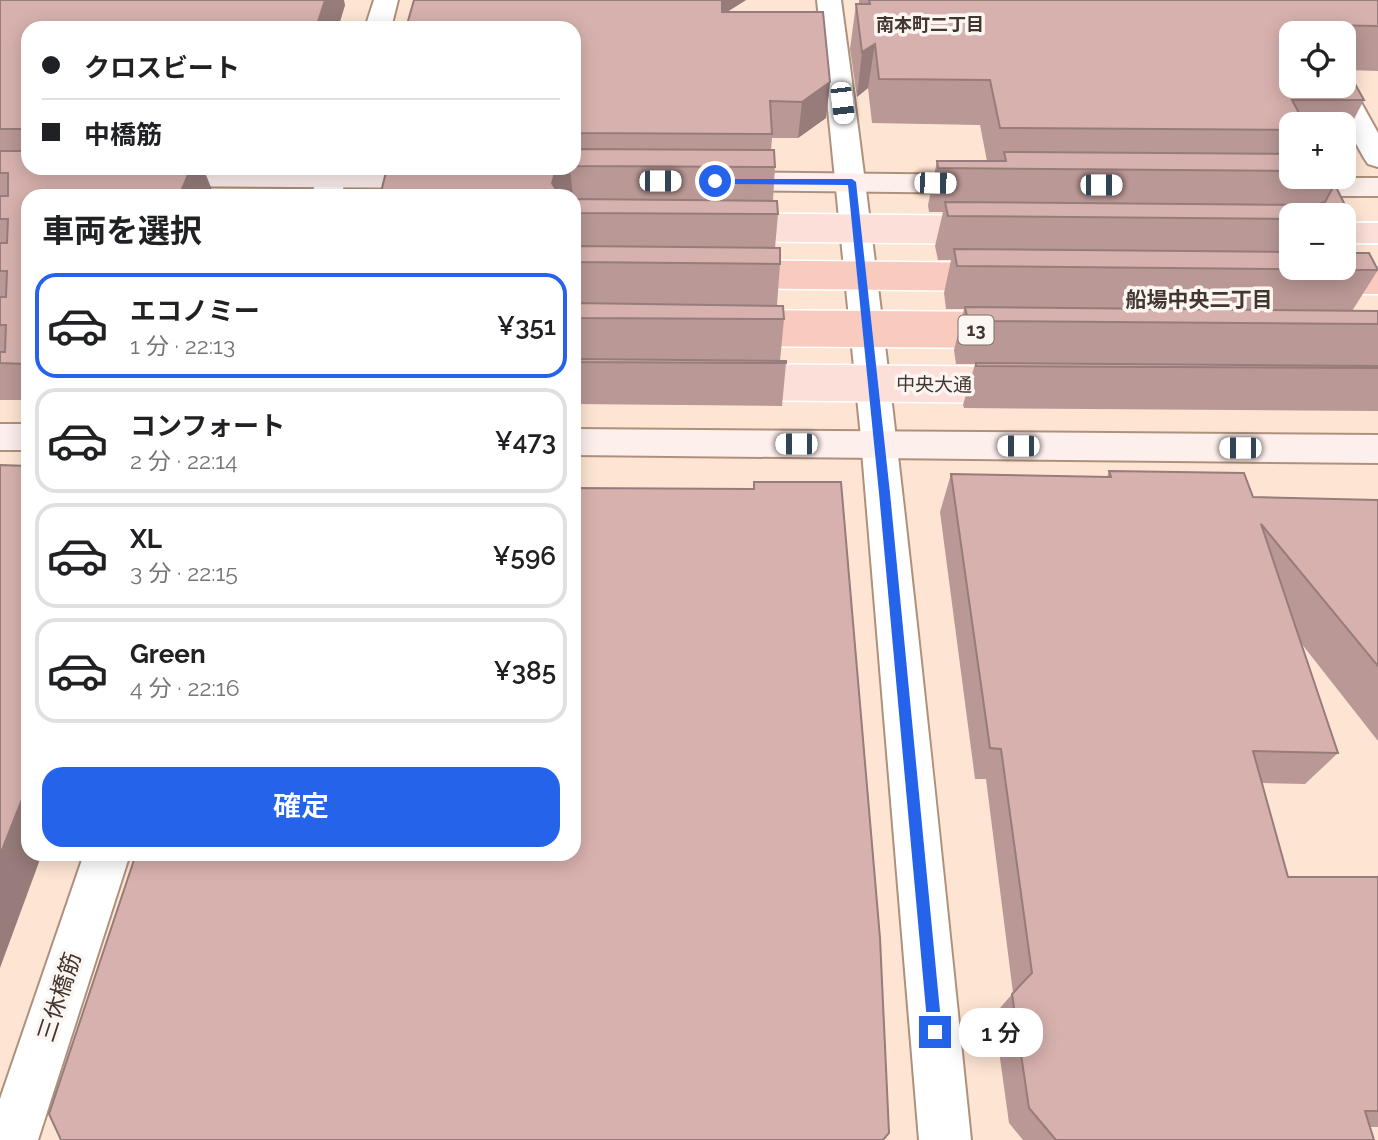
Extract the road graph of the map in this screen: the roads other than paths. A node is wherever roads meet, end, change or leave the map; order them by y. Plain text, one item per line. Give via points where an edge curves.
1 (386, 0) edge
2 (829, 0) edge
3 (380, 21) edge
4 (1345, 98) edge
5 (1378, 158) edge
6 (124, 177) edge
7 (469, 179) edge
8 (331, 181) edge
9 (702, 181) edge
10 (852, 182) junction
11 (1018, 184) edge
12 (1253, 186) edge
13 (1378, 187) edge
14 (698, 227) edge
15 (1016, 230) edge
16 (1356, 233) edge
17 (1378, 233) edge
18 (699, 274) edge
19 (1031, 277) edge
20 (1356, 280) edge
21 (1378, 280) edge
22 (699, 327) edge
23 (1045, 331) edge
24 (699, 382) edge
25 (1059, 385) edge
26 (0, 437) edge
27 (21, 437) edge
28 (581, 442) edge
29 (879, 444) junction
30 (1378, 449) edge
31 (105, 861) edge
32 (12, 1140) edge
33 (945, 1140) edge

1 - 3 street
2 - 10 street
4 - 5 street
6 - 8 street
7 - 8 street
9 - 10 street
10 - 11 street
10 - 29 street
12 - 13 street
14 - 15 main road, bridge
16 - 17 main road
18 - 19 highway, bridge
20 - 21 highway, bridge
22 - 23 highway, 13, bridge
24 - 25 main road, 中央大通, bridge
26 - 27 street
28 - 29 street
29 - 30 street
29 - 33 street
31 - 32 street, 三休橋筋

